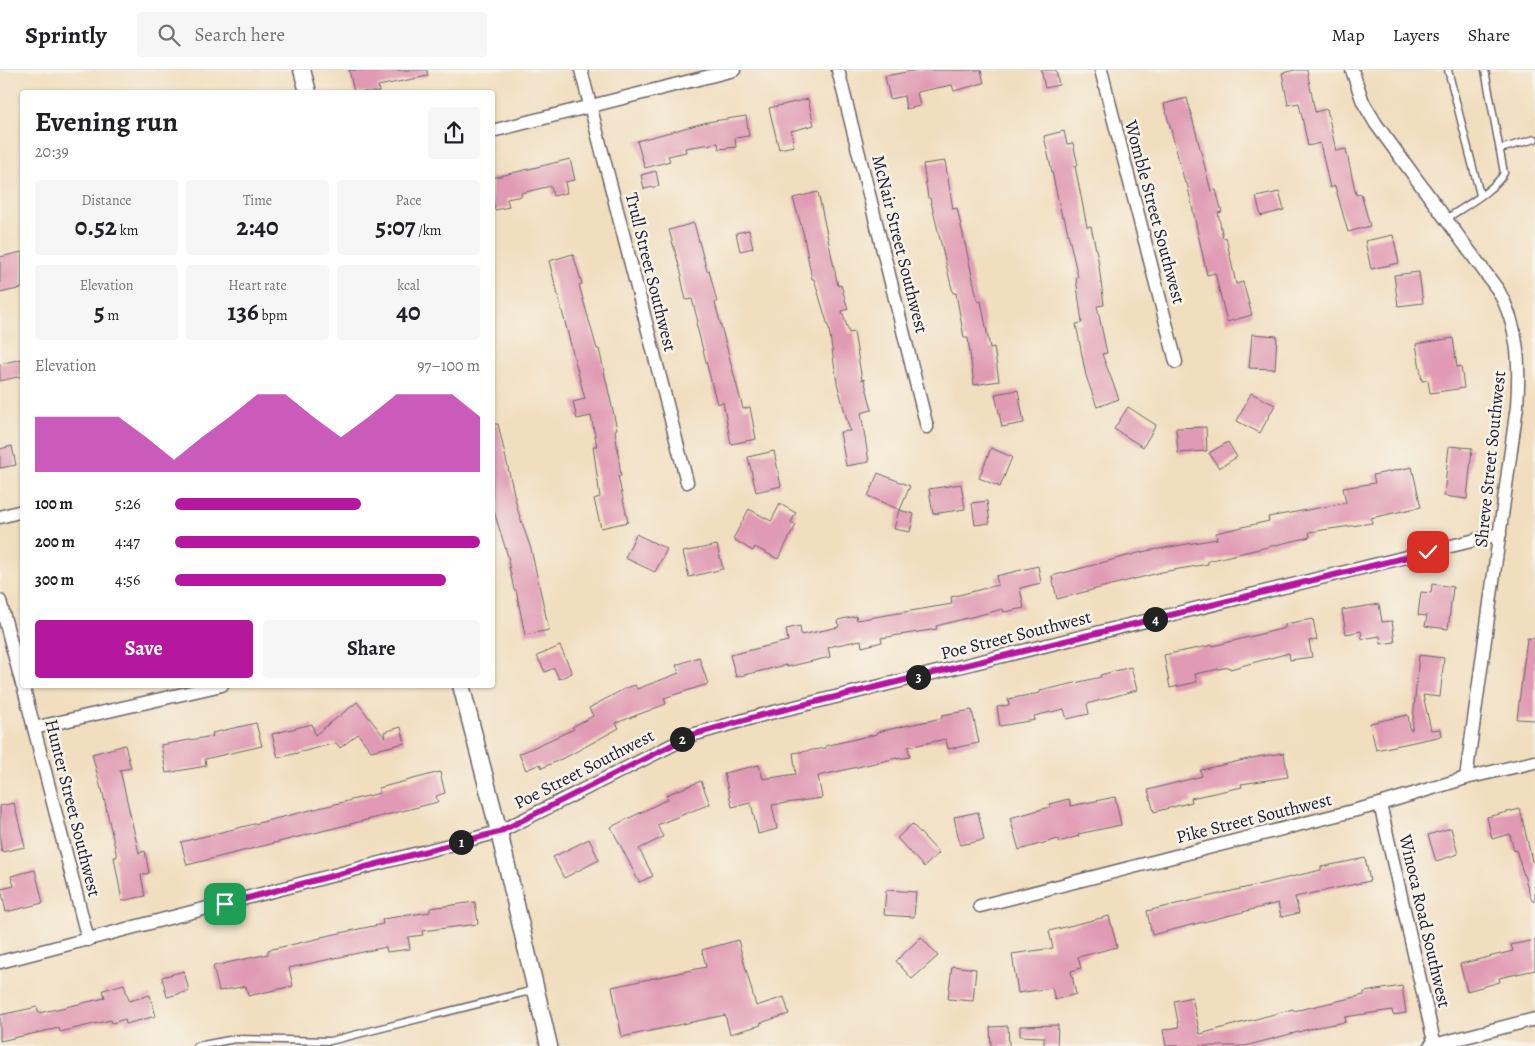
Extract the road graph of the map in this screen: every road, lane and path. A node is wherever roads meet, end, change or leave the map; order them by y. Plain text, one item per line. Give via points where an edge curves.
1 (302, 70) edge
2 (581, 70) edge
3 (734, 70) edge
4 (838, 70) edge
5 (1100, 70) edge
6 (1352, 70) edge
7 (1448, 70) edge
8 (1485, 70) edge
9 (307, 90) edge
10 (590, 106) junction
11 (495, 130) edge
12 (1535, 138) edge
13 (1500, 148) junction
14 (1480, 195) junction
15 (1446, 219) junction
16 (1176, 362) dead end
17 (927, 428) dead end
18 (687, 482) dead end
19 (20, 512) edge
20 (0, 517) edge
21 (1500, 534) junction
22 (0, 601) edge
23 (20, 674) edge
24 (24, 688) edge
25 (209, 688) edge
26 (462, 688) edge
27 (34, 728) junction
28 (1535, 762) edge
29 (1466, 778) junction
30 (1380, 804) junction
31 (499, 832) junction
32 (980, 906) dead end
33 (88, 940) junction
34 (0, 962) edge
35 (536, 990) junction
36 (1535, 1019) edge
37 (197, 1046) edge
38 (549, 1046) edge
39 (1433, 1046) edge

1 - 9 street
2 - 10 street, Trull Street Southwest
3 - 10 street
4 - 17 street, McNair Street Southwest
5 - 16 street, Womble Street Southwest
6 - 15 street, Shreve Street Southwest via 1363,102 1376,124
7 - 14 lane
8 - 13 lane
10 - 11 street
10 - 18 street, Trull Street Southwest
12 - 13 lane
13 - 14 lane via 1504,173 1501,180
14 - 15 lane
15 - 21 street, Shreve Street Southwest via 1504,301 1518,348 1520,378
19 - 20 street
21 - 29 street, Shreve Street Southwest
21 - 31 street, Poe Street Southwest via 762,715 692,735
22 - 23 street, Hunter Street Southwest
24 - 27 street, Hunter Street Southwest
25 - 27 street
26 - 31 street
27 - 33 street, Hunter Street Southwest
28 - 29 street, Pike Street Southwest
29 - 30 street, Pike Street Southwest
30 - 32 street, Pike Street Southwest
30 - 39 street, Winoca Road Southwest
31 - 33 street, Poe Street Southwest
31 - 35 street
33 - 34 street, Poe Street Southwest
35 - 37 lane via 330,1040 235,1040
35 - 38 street
36 - 39 street

